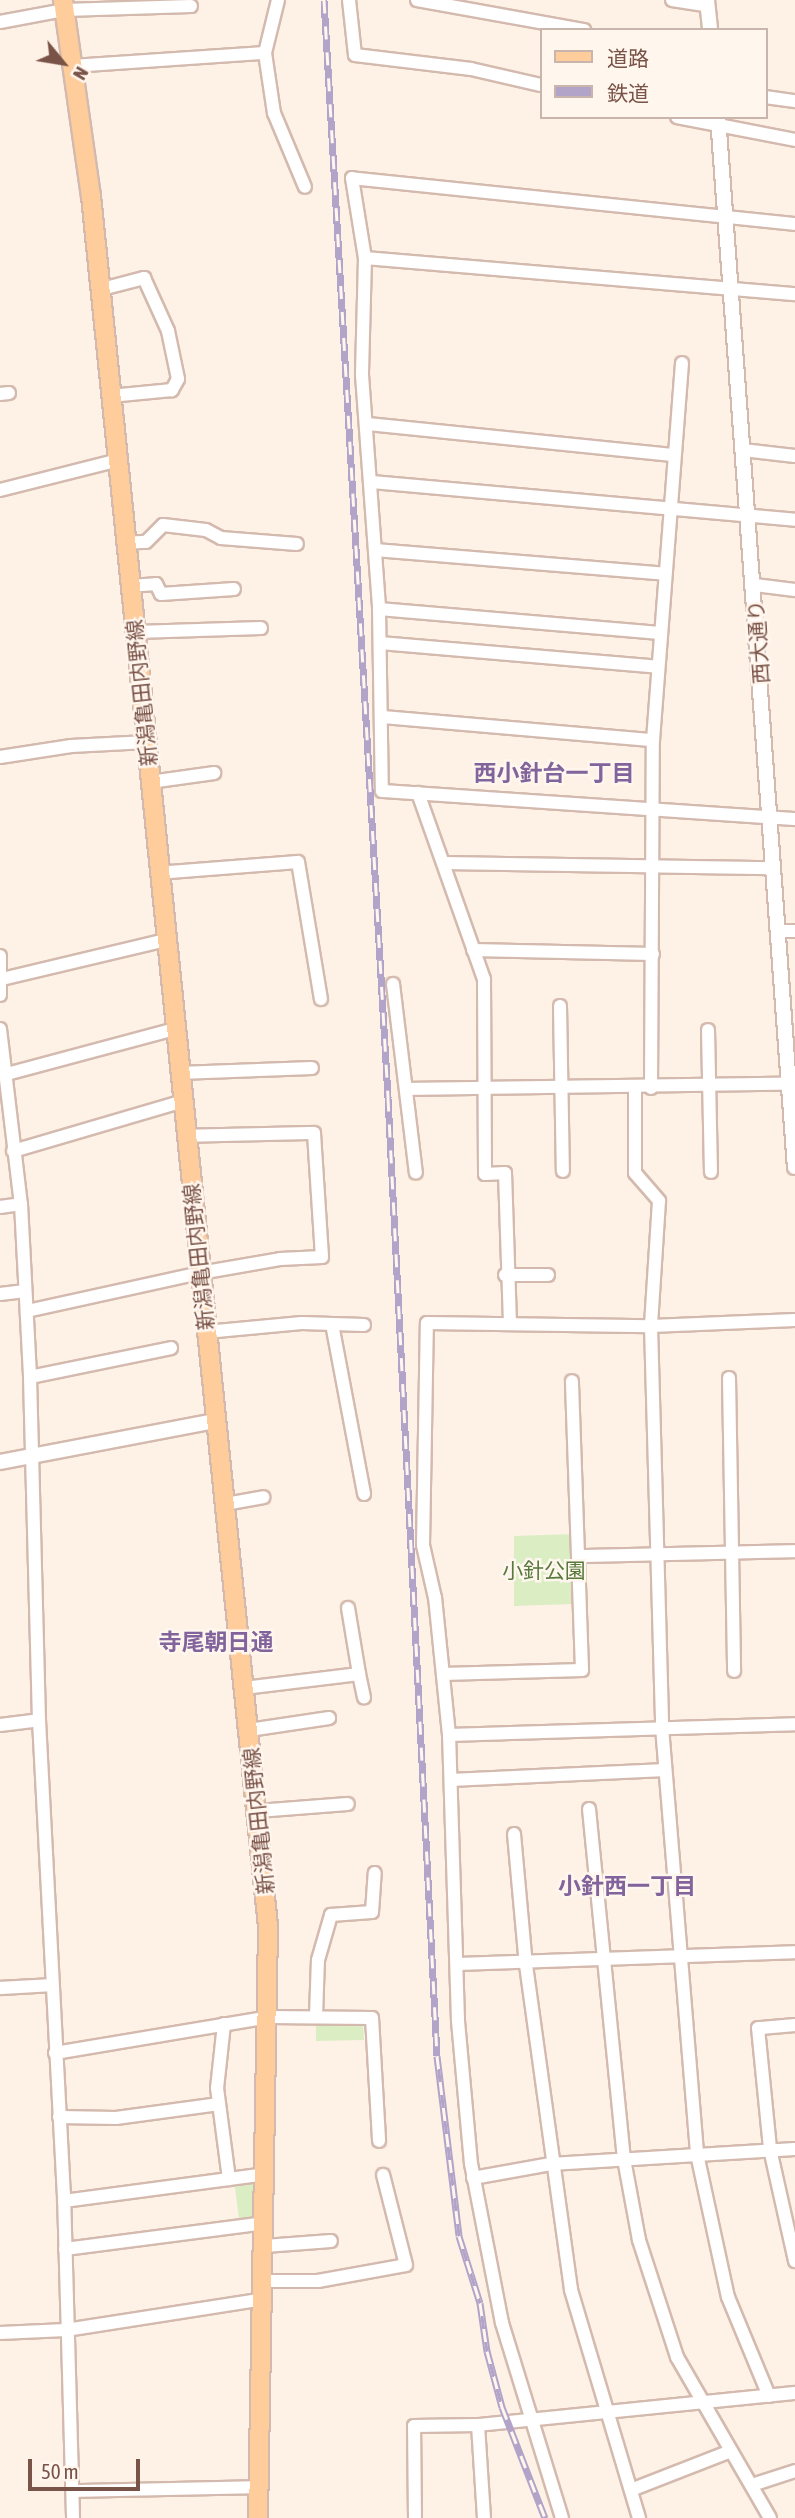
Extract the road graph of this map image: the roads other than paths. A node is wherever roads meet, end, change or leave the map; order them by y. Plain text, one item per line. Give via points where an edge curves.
1 (278, 0) edge
2 (349, 0) edge
3 (417, 0) edge
4 (672, 0) edge
5 (708, 3) edge
6 (64, 5) edge
7 (191, 6) dead end
8 (0, 22) edge
9 (573, 28) edge
10 (710, 28) edge
11 (265, 53) junction
12 (72, 66) junction
13 (540, 85) edge
14 (767, 97) edge
15 (795, 101) edge
16 (693, 119) edge
17 (718, 122) edge
18 (795, 140) edge
19 (305, 187) dead end
20 (727, 218) junction
21 (795, 223) edge
22 (365, 258) junction
23 (98, 290) junction
24 (734, 291) junction
25 (795, 294) edge
26 (682, 363) dead end
27 (110, 396) junction
28 (368, 424) junction
29 (743, 450) junction
30 (672, 455) junction
31 (795, 456) edge
32 (115, 461) junction
33 (372, 482) junction
34 (0, 489) edge
35 (668, 511) junction
36 (749, 516) junction
37 (795, 520) edge
38 (124, 543) junction
39 (297, 544) dead end
40 (375, 550) junction
41 (665, 574) junction
42 (755, 585) junction
43 (130, 586) junction
44 (234, 589) dead end
45 (795, 590) edge
46 (379, 609) junction
47 (261, 628) dead end
48 (136, 632) junction
49 (660, 633) junction
50 (380, 643) junction
51 (658, 667) junction
52 (383, 717) junction
53 (653, 740) junction
54 (147, 743) junction
55 (0, 757) edge
56 (214, 773) dead end
57 (150, 782) junction
58 (418, 793) junction
59 (651, 811) junction
60 (770, 817) junction
61 (795, 819) edge
62 (444, 863) junction
63 (656, 868) junction
64 (774, 868) junction
65 (157, 873) junction
66 (778, 931) junction
67 (795, 931) edge
68 (166, 940) junction
69 (473, 950) junction
70 (653, 954) junction
71 (0, 956) edge
72 (2, 979) junction
73 (393, 984) dead end
74 (0, 995) edge
75 (321, 999) dead end
76 (561, 1006) dead end
77 (176, 1028) junction
78 (0, 1029) edge
79 (708, 1030) dead end
80 (790, 1047) edge
81 (312, 1068) dead end
82 (179, 1073) junction
83 (4, 1075) junction
84 (789, 1084) junction
85 (707, 1086) junction
86 (635, 1088) junction
87 (650, 1088) junction
88 (409, 1089) junction
89 (487, 1089) junction
90 (560, 1090) junction
91 (184, 1101) junction
92 (3, 1103) edge
93 (185, 1136) junction
94 (13, 1151) junction
95 (795, 1167) edge
96 (563, 1171) dead end
97 (711, 1172) dead end
98 (416, 1173) dead end
99 (21, 1204) junction
100 (0, 1207) edge
101 (200, 1273) junction
102 (505, 1275) junction
103 (548, 1275) dead end
104 (25, 1291) junction
105 (0, 1294) edge
106 (27, 1311) junction
107 (795, 1320) edge
108 (332, 1324) junction
109 (510, 1324) junction
110 (364, 1325) dead end
111 (651, 1326) junction
112 (206, 1332) junction
113 (171, 1348) dead end
114 (30, 1377) junction
115 (729, 1378) dead end
116 (572, 1381) dead end
117 (215, 1421) junction
118 (29, 1458) junction
119 (0, 1462) edge
120 (364, 1494) dead end
121 (263, 1497) dead end
122 (225, 1504) junction
123 (795, 1551) edge
124 (731, 1552) junction
125 (657, 1554) junction
126 (580, 1556) junction
127 (348, 1608) dead end
128 (734, 1671) dead end
129 (359, 1674) junction
130 (443, 1674) junction
131 (244, 1688) junction
132 (364, 1697) dead end
133 (329, 1718) dead end
134 (39, 1720) junction
135 (795, 1724) edge
136 (0, 1725) edge
137 (663, 1727) junction
138 (248, 1730) junction
139 (449, 1735) junction
140 (665, 1770) junction
141 (451, 1780) junction
142 (348, 1804) dead end
143 (589, 1809) dead end
144 (257, 1811) junction
145 (513, 1833) dead end
146 (375, 1873) dead end
147 (795, 1952) edge
148 (678, 1957) junction
149 (603, 1962) junction
150 (457, 1964) junction
151 (526, 1965) junction
152 (52, 1985) junction
153 (0, 1988) edge
154 (316, 2016) junction
155 (270, 2017) junction
156 (224, 2024) junction
157 (795, 2025) edge
158 (55, 2053) junction
159 (219, 2104) junction
160 (60, 2117) junction
161 (379, 2141) dead end
162 (770, 2149) junction
163 (795, 2149) edge
164 (697, 2154) junction
165 (624, 2159) junction
166 (551, 2164) junction
167 (266, 2174) junction
168 (383, 2175) dead end
169 (473, 2178) junction
170 (229, 2179) junction
171 (64, 2201) junction
172 (265, 2223) junction
173 (331, 2241) dead end
174 (265, 2246) junction
175 (65, 2249) junction
176 (795, 2261) edge
177 (264, 2290) junction
178 (66, 2330) junction
179 (0, 2333) edge
180 (795, 2393) edge
181 (769, 2396) junction
182 (701, 2403) junction
183 (609, 2412) junction
184 (532, 2420) junction
185 (478, 2425) junction
186 (731, 2451) junction
187 (795, 2471) edge
188 (752, 2485) junction
189 (259, 2487) junction
190 (631, 2490) junction
191 (75, 2491) junction
192 (73, 2518) edge
193 (258, 2518) edge
194 (415, 2518) edge
195 (484, 2518) edge
196 (562, 2518) edge
197 (639, 2518) edge
198 (770, 2518) edge

1 - 11 street
2 - 13 street via 355,55 471,69
3 - 9 street
4 - 5 street
5 - 10 street
6 - 7 street
6 - 8 street
6 - 12 main road, 新潟亀田内野線
11 - 12 street
11 - 19 street via 274,113
12 - 23 main road, 新潟亀田内野線 via 91,196
14 - 15 street
16 - 17 street
17 - 18 street
17 - 20 street, 西大通り
20 - 21 street
20 - 22 street via 352,178
20 - 24 street, 西大通り
22 - 24 street
22 - 28 street via 362,375
23 - 27 main road, 新潟亀田内野線
23 - 27 street via 144,278 168,331 178,379 172,390
24 - 25 street
24 - 29 street, 西大通り
26 - 30 street
27 - 32 main road, 新潟亀田内野線
28 - 30 street
28 - 33 street
29 - 31 street
29 - 36 street, 西大通り
30 - 35 street
32 - 34 street
32 - 38 main road, 新潟亀田内野線
33 - 35 street
33 - 40 street
35 - 36 street
35 - 41 street
36 - 37 street
36 - 42 street, 西大通り
38 - 39 street via 146,542 163,525 206,530 222,538
38 - 43 main road, 新潟亀田内野線
40 - 41 street
40 - 46 street
41 - 49 street
42 - 45 street
42 - 60 street, 西大通り
43 - 44 street via 156,584 161,594
43 - 48 main road, 新潟亀田内野線
46 - 49 street
46 - 50 street
47 - 48 street
48 - 54 main road, 新潟亀田内野線
49 - 51 street
50 - 51 street
50 - 52 street
51 - 53 street
52 - 53 street
52 - 58 street via 382,791
53 - 59 street
54 - 55 street via 71,746
54 - 57 main road, 新潟亀田内野線
56 - 57 street
57 - 65 main road, 新潟亀田内野線
58 - 59 street
58 - 62 street
59 - 60 street
59 - 63 street
60 - 61 street
60 - 64 street, 西大通り
62 - 63 street
62 - 69 street
63 - 64 street
63 - 70 street
64 - 66 street, 西大通り
65 - 68 main road, 新潟亀田内野線
65 - 75 street via 298,862
66 - 67 street
66 - 80 street, 西大通り
68 - 72 street
68 - 77 main road, 新潟亀田内野線
69 - 70 street
69 - 89 street via 484,979
70 - 87 street
71 - 72 street
72 - 74 street
73 - 88 street
76 - 90 street
77 - 82 main road, 新潟亀田内野線
77 - 83 street
78 - 83 street
79 - 85 street
80 - 84 street, 西大通り
81 - 82 street
82 - 91 main road, 新潟亀田内野線
83 - 92 street
84 - 85 street
84 - 95 street, 西大通り
85 - 87 street
85 - 97 street
86 - 87 street
86 - 90 street
86 - 111 street via 635,1172 659,1201
88 - 89 street
88 - 98 street
89 - 90 street
89 - 102 street via 485,1174 505,1173
90 - 96 street
91 - 93 main road, 新潟亀田内野線
91 - 94 street
92 - 94 street
93 - 101 main road, 新潟亀田内野線
93 - 101 street via 314,1133 322,1257
94 - 99 street
99 - 100 street
99 - 104 street
101 - 106 street
101 - 112 main road, 新潟亀田内野線
102 - 103 street
102 - 109 street
104 - 105 street
104 - 106 street
106 - 114 street
107 - 111 street
108 - 110 street
108 - 112 street
108 - 120 street
109 - 111 street
109 - 130 street via 427,1322 423,1545 435,1598
111 - 125 street
112 - 117 main road, 新潟亀田内野線
113 - 114 street
114 - 118 street
115 - 124 street
116 - 126 street
117 - 118 street
117 - 122 main road, 新潟亀田内野線
118 - 119 street
118 - 134 street
121 - 122 street
122 - 131 main road, 新潟亀田内野線
123 - 124 street
124 - 125 street
124 - 128 street
125 - 126 street
125 - 137 street
126 - 130 street via 582,1670
127 - 129 street
129 - 131 street
129 - 132 street
130 - 139 street
131 - 138 main road, 新潟亀田内野線
133 - 138 street
134 - 136 street
134 - 152 street
135 - 137 street
137 - 139 street
137 - 140 street
138 - 144 main road, 新潟亀田内野線
139 - 141 street
140 - 141 street
140 - 148 street
141 - 150 street
142 - 144 street
143 - 149 street
144 - 155 main road, 新潟亀田内野線 via 268,1928
145 - 151 street
146 - 154 street via 378,1912 331,1914 318,1960
147 - 148 street
148 - 149 street
148 - 164 street
149 - 151 street
149 - 165 street
150 - 151 street
150 - 169 street
151 - 166 street
152 - 153 street
152 - 158 street
154 - 155 street
154 - 161 street via 372,2018
155 - 156 street
155 - 167 main road, 新潟亀田内野線
156 - 158 street
156 - 159 street
157 - 162 street via 758,2028
158 - 160 street
159 - 160 street via 116,2118
159 - 170 street
160 - 171 street
162 - 163 street
162 - 164 street
162 - 176 street
164 - 165 street
164 - 181 street via 728,2297
165 - 166 street
165 - 182 street via 639,2241 662,2320
166 - 169 street
166 - 183 street via 571,2290
167 - 170 street
167 - 172 main road, 新潟亀田内野線
168 - 177 street via 406,2265
169 - 184 street via 502,2323
170 - 171 street
171 - 175 street
172 - 174 main road, 新潟亀田内野線
172 - 175 street
173 - 174 street
174 - 177 main road, 新潟亀田内野線
175 - 178 street
177 - 178 street
177 - 189 main road, 新潟亀田内野線
178 - 179 street
178 - 191 street
180 - 181 street
181 - 182 street
182 - 183 street
182 - 186 street
183 - 184 street
183 - 190 street
184 - 185 street
184 - 196 street
185 - 194 street via 414,2426
185 - 195 street
186 - 188 street
186 - 190 street
187 - 188 street
188 - 198 street
189 - 191 street
189 - 193 main road, 新潟亀田内野線
190 - 197 street
191 - 192 street

